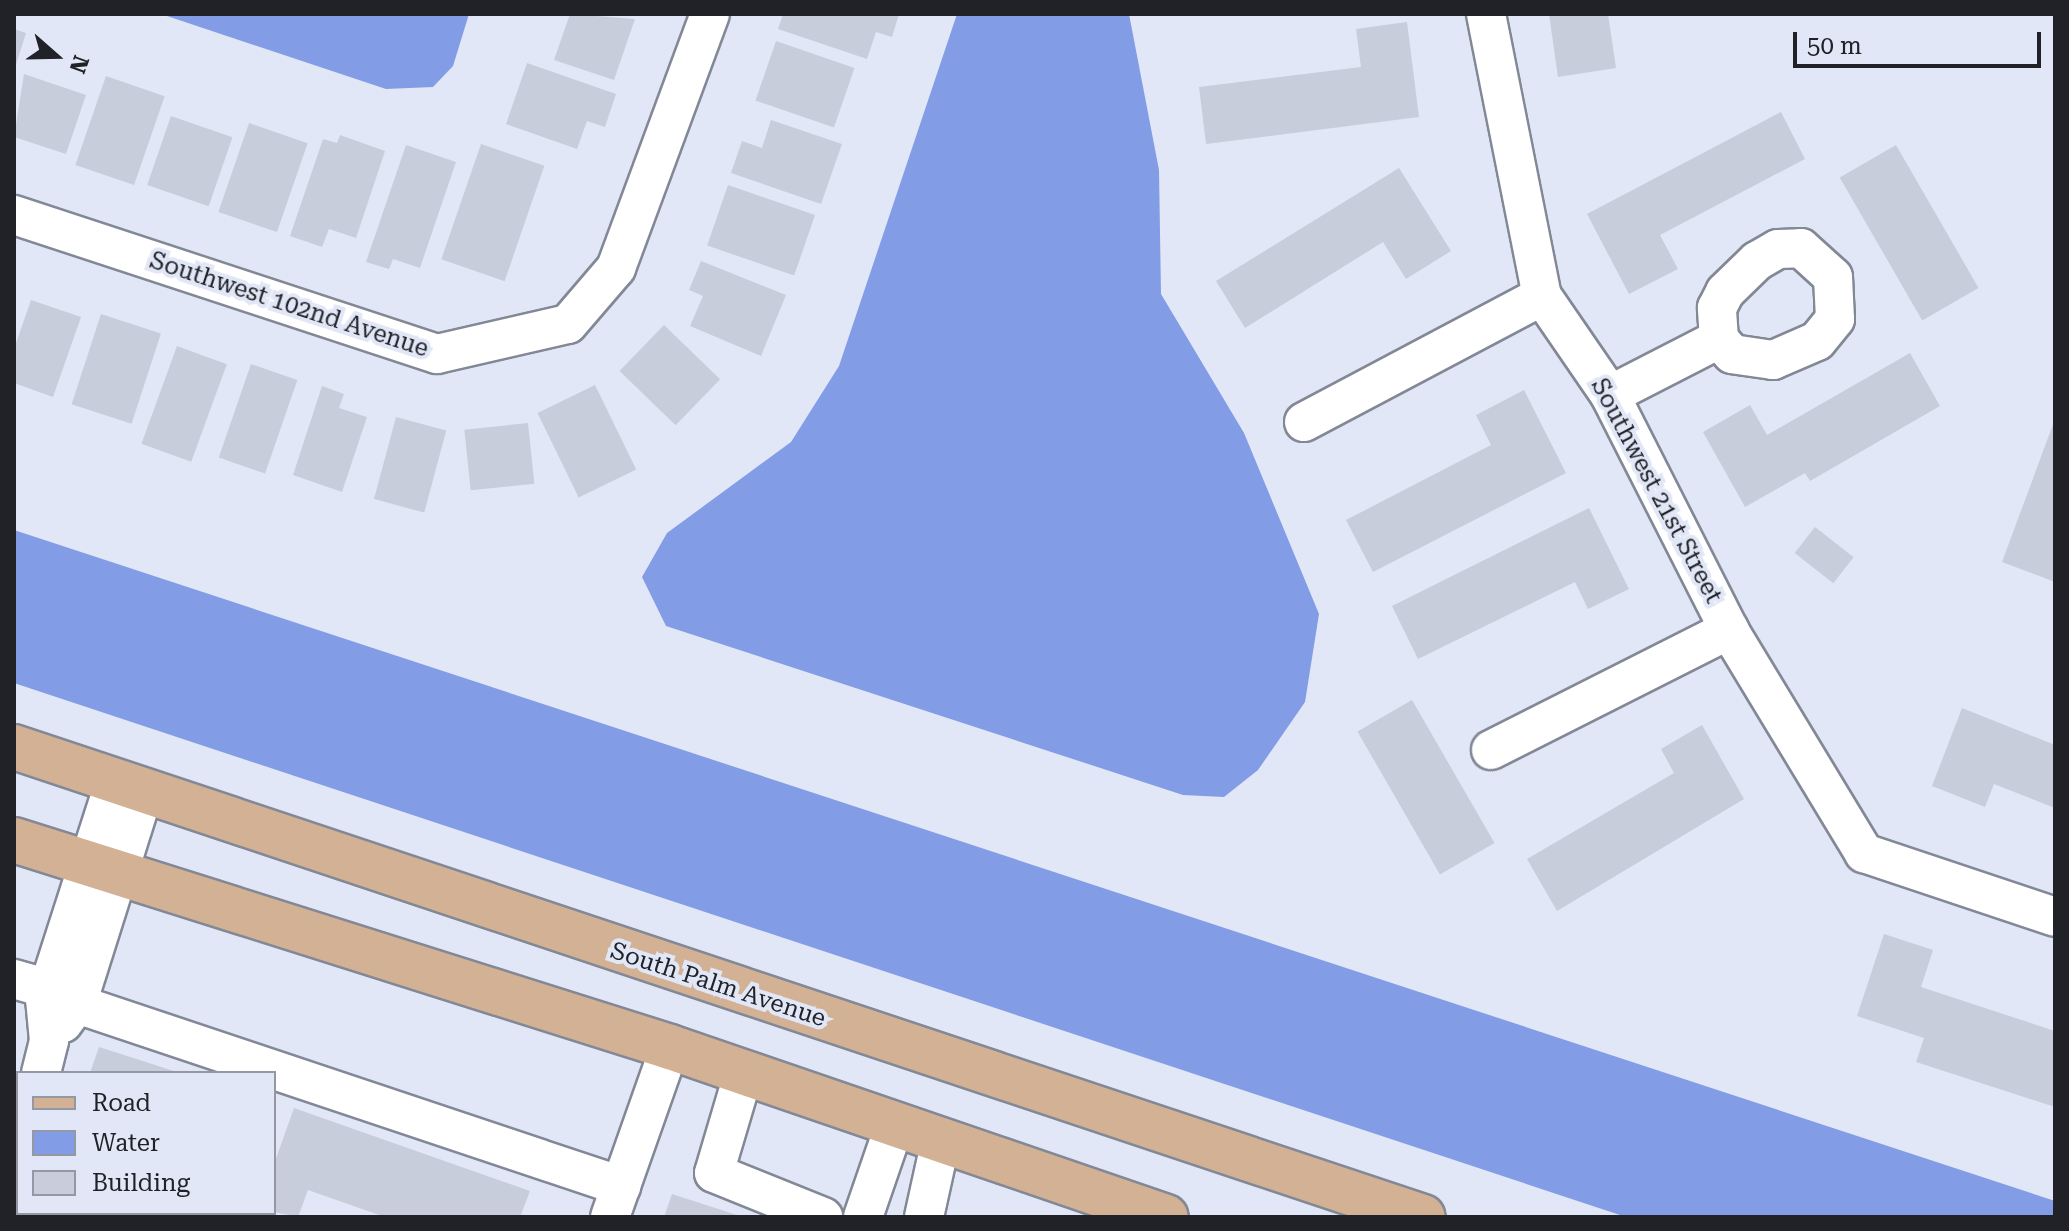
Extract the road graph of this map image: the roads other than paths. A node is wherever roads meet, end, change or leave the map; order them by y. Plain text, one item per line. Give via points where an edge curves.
1 (710, 14) edge
2 (1486, 14) edge
3 (14, 215) edge
4 (1542, 296) junction
5 (1719, 339) dead end
6 (1610, 395) junction
7 (1304, 422) dead end
8 (1729, 630) junction
9 (14, 747) edge
10 (1491, 750) dead end
11 (129, 786) junction
12 (14, 840) edge
13 (101, 870) junction
14 (2055, 917) edge
15 (46, 991) edge
16 (670, 1047) junction
17 (45, 1057) edge
18 (263, 1071) edge
19 (744, 1072) junction
20 (276, 1076) edge
21 (895, 1124) junction
22 (941, 1140) junction
23 (615, 1201) edge
24 (1099, 1206) edge
25 (823, 1217) edge
26 (863, 1217) edge
27 (924, 1217) edge
28 (1166, 1217) edge
29 (1423, 1217) edge

1 - 3 street, Southwest 102nd Avenue via 616,268 568,324 437,354
2 - 4 street, Southwest 21st Street
4 - 6 street, Southwest 21st Street
4 - 7 street
5 - 6 street
6 - 8 street, Southwest 21st Street
8 - 10 street
8 - 14 street, Southwest 21st Street via 1864,853
9 - 11 main road, South Palm Avenue
11 - 13 street
11 - 29 main road, South Palm Avenue
12 - 13 main road
13 - 15 street
13 - 16 main road
15 - 17 street
15 - 18 street
16 - 19 main road
16 - 23 street
19 - 21 main road
19 - 25 street via 714,1173
20 - 23 street
21 - 22 main road
21 - 26 street
22 - 24 main road
22 - 27 street
24 - 28 main road

